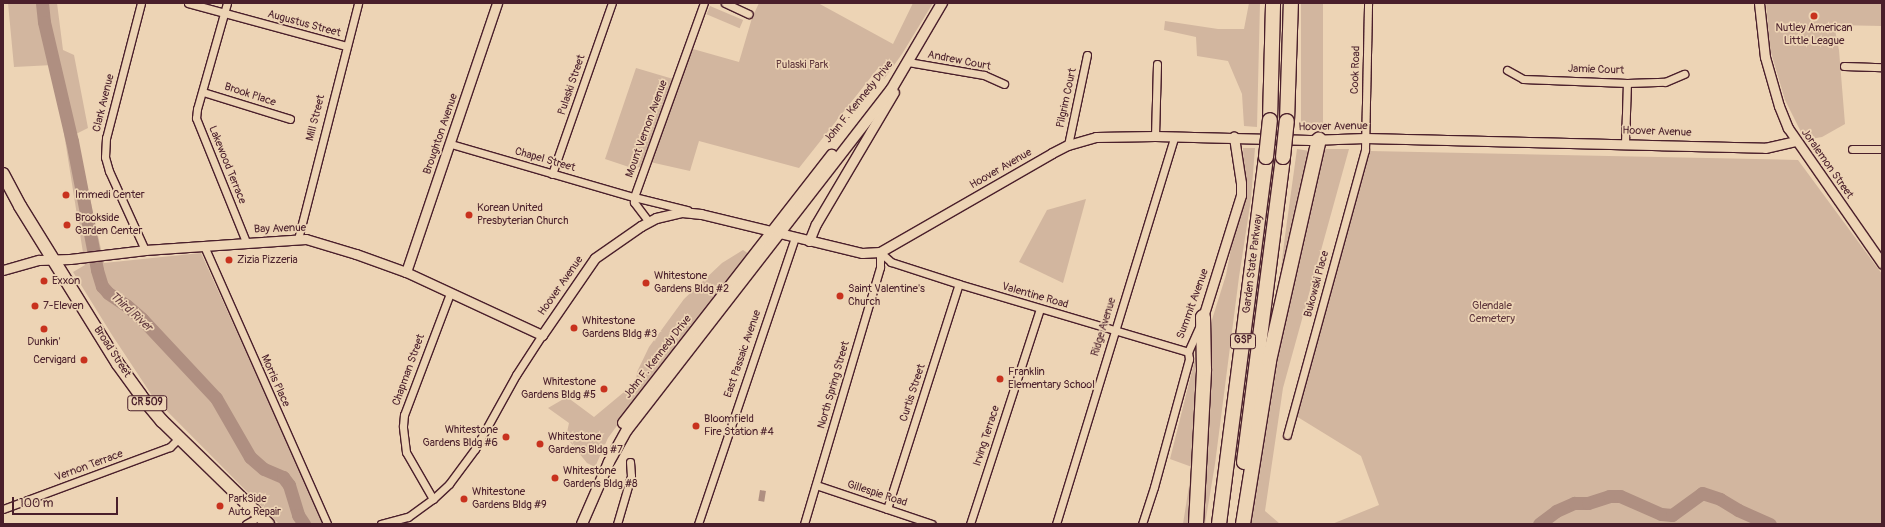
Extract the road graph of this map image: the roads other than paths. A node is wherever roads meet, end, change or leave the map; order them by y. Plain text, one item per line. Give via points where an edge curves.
1 (141, 3) edge
2 (188, 3) edge
3 (228, 3) edge
4 (358, 3) edge
5 (497, 3) edge
6 (612, 3) edge
7 (704, 3) edge
8 (725, 3) edge
9 (942, 3) edge
10 (1273, 3) edge
11 (1291, 3) edge
12 (1368, 3) edge
13 (1759, 3) edge
14 (224, 14) junction
15 (749, 14) dead end
16 (346, 46) junction
17 (1087, 55) dead end
18 (908, 62) junction
19 (1157, 64) dead end
20 (1844, 66) dead end
21 (1882, 67) edge
22 (1507, 70) dead end
23 (1684, 74) dead end
24 (1627, 83) junction
25 (1004, 84) dead end
26 (203, 92) junction
27 (290, 119) dead end
28 (1155, 136) junction
29 (1174, 137) junction
30 (1234, 137) junction
31 (1365, 138) junction
32 (1319, 140) junction
33 (1796, 141) junction
34 (1625, 143) junction
35 (451, 144) junction
36 (1068, 145) junction
37 (1852, 149) dead end
38 (1882, 149) edge
39 (3, 174) edge
40 (552, 174) junction
41 (634, 197) junction
42 (701, 214) junction
43 (649, 222) junction
44 (776, 232) junction
45 (795, 237) junction
46 (298, 239) junction
47 (809, 240) junction
48 (246, 242) junction
49 (204, 246) junction
50 (145, 250) junction
51 (880, 252) junction
52 (54, 259) junction
53 (1882, 263) edge
54 (3, 270) edge
55 (406, 272) junction
56 (959, 284) junction
57 (450, 293) junction
58 (1040, 309) junction
59 (1203, 317) junction
60 (1114, 330) junction
61 (542, 335) junction
62 (1188, 352) junction
63 (1287, 435) dead end
64 (179, 438) junction
65 (630, 462) dead end
66 (816, 485) junction
67 (433, 499) junction
68 (3, 509) edge
69 (887, 509) junction
70 (264, 520) edge
71 (246, 524) edge
72 (327, 524) edge
73 (381, 524) edge
74 (575, 524) edge
75 (582, 524) edge
76 (616, 524) edge
77 (698, 524) edge
78 (804, 524) edge
79 (932, 524) edge
80 (970, 524) edge
81 (1056, 524) edge
82 (1142, 524) edge
83 (1196, 524) edge
84 (1219, 524) edge
85 (1239, 524) edge
86 (1243, 524) edge

1 - 50 street, Clark Avenue via 106,138 105,157
2 - 14 street, Augustus Street
3 - 14 street, Lakewood Terrace
4 - 16 street, Mill Street
5 - 35 street, Broughton Avenue
6 - 40 street, Pulaski Street
7 - 41 street, Mount Vernon Avenue
8 - 15 street
9 - 18 main road
10 - 84 highway, Garden State Parkway / GSP, bridge via 1270,120
11 - 85 highway, Garden State Parkway / GSP, bridge via 1287,121 1245,455
12 - 31 street, Cook Road
13 - 33 street, Joralemon Street via 1762,41 1769,70 1783,116
14 - 16 street, Augustus Street
14 - 26 street, Lakewood Terrace
16 - 46 street, Mill Street
17 - 36 street, Pilgrim Court
18 - 25 street, Andrew Court via 984,75
18 - 44 main road, John F. Kennedy Drive via 891,90
18 - 47 street
19 - 28 street
20 - 21 street
22 - 24 street, Jamie Court via 1523,79
23 - 24 street, Jamie Court via 1665,82
24 - 34 street
26 - 27 street, Brook Place
26 - 48 street, Lakewood Terrace via 196,118
28 - 29 street, Hoover Avenue
28 - 36 street, Hoover Avenue via 1109,136 1085,139
29 - 30 street, Hoover Avenue
29 - 60 street, Ridge Avenue
30 - 32 street, Hoover Avenue
30 - 59 street, Summit Avenue via 1241,183 1240,195
31 - 32 street, Hoover Avenue
31 - 34 street, Hoover Avenue
31 - 63 street, Bukowski Place via 1361,166
32 - 86 highway via 1269,361
33 - 34 street, Hoover Avenue via 1765,148
33 - 53 street, Joralemon Street
35 - 40 street, Chapel Street
35 - 55 street, Broughton Avenue
36 - 51 street, Hoover Avenue
37 - 38 street
39 - 52 main road, Broad Street / CR 509 via 18,204
40 - 41 street, Chapel Street
41 - 42 street
41 - 43 street via 634,202
42 - 43 street, Hoover Avenue via 672,214
42 - 44 street, Hoover Avenue
43 - 61 street, Hoover Avenue via 595,258
44 - 45 street, Hoover Avenue
44 - 74 main road, John F. Kennedy Drive via 621,427 603,460
44 - 75 main road, John F. Kennedy Drive via 627,430 608,462
45 - 47 street, Hoover Avenue
45 - 77 street, East Passaic Avenue
46 - 48 street, Bay Avenue
46 - 55 street, Bay Avenue via 325,244
47 - 51 street, Hoover Avenue via 862,253
48 - 49 street, Bay Avenue
49 - 50 street, Bay Avenue
49 - 72 street, Morris Place
50 - 52 street, Bay Avenue
51 - 56 street, Valentine Road via 891,262
51 - 66 street, North Spring Street via 880,267
52 - 54 street, Bay Avenue via 39,260
52 - 64 main road, Broad Street / CR 509 via 136,390
55 - 57 street, Bay Avenue
56 - 58 street, Valentine Road
56 - 69 street, Curtis Street
57 - 61 street, Bay Avenue
57 - 67 street, Chapman Street via 404,415 403,426 406,452
58 - 60 street, Valentine Road
58 - 80 street, Irving Terrace
59 - 62 street, Summit Avenue
59 - 83 highway via 1204,384
60 - 62 street, Valentine Road
60 - 81 street, Ridge Avenue
61 - 67 street, Hoover Avenue via 516,375 475,449 453,479
62 - 82 street, Summit Avenue via 1189,359
64 - 68 street, Vernon Terrace via 170,447
64 - 70 main road, Broad Street / CR 509
65 - 76 street via 632,476
66 - 69 street, Gillespie Road
66 - 78 street, North Spring Street
67 - 73 street, Hoover Avenue via 408,517
69 - 79 street, Gillespie Road
70 - 71 street

